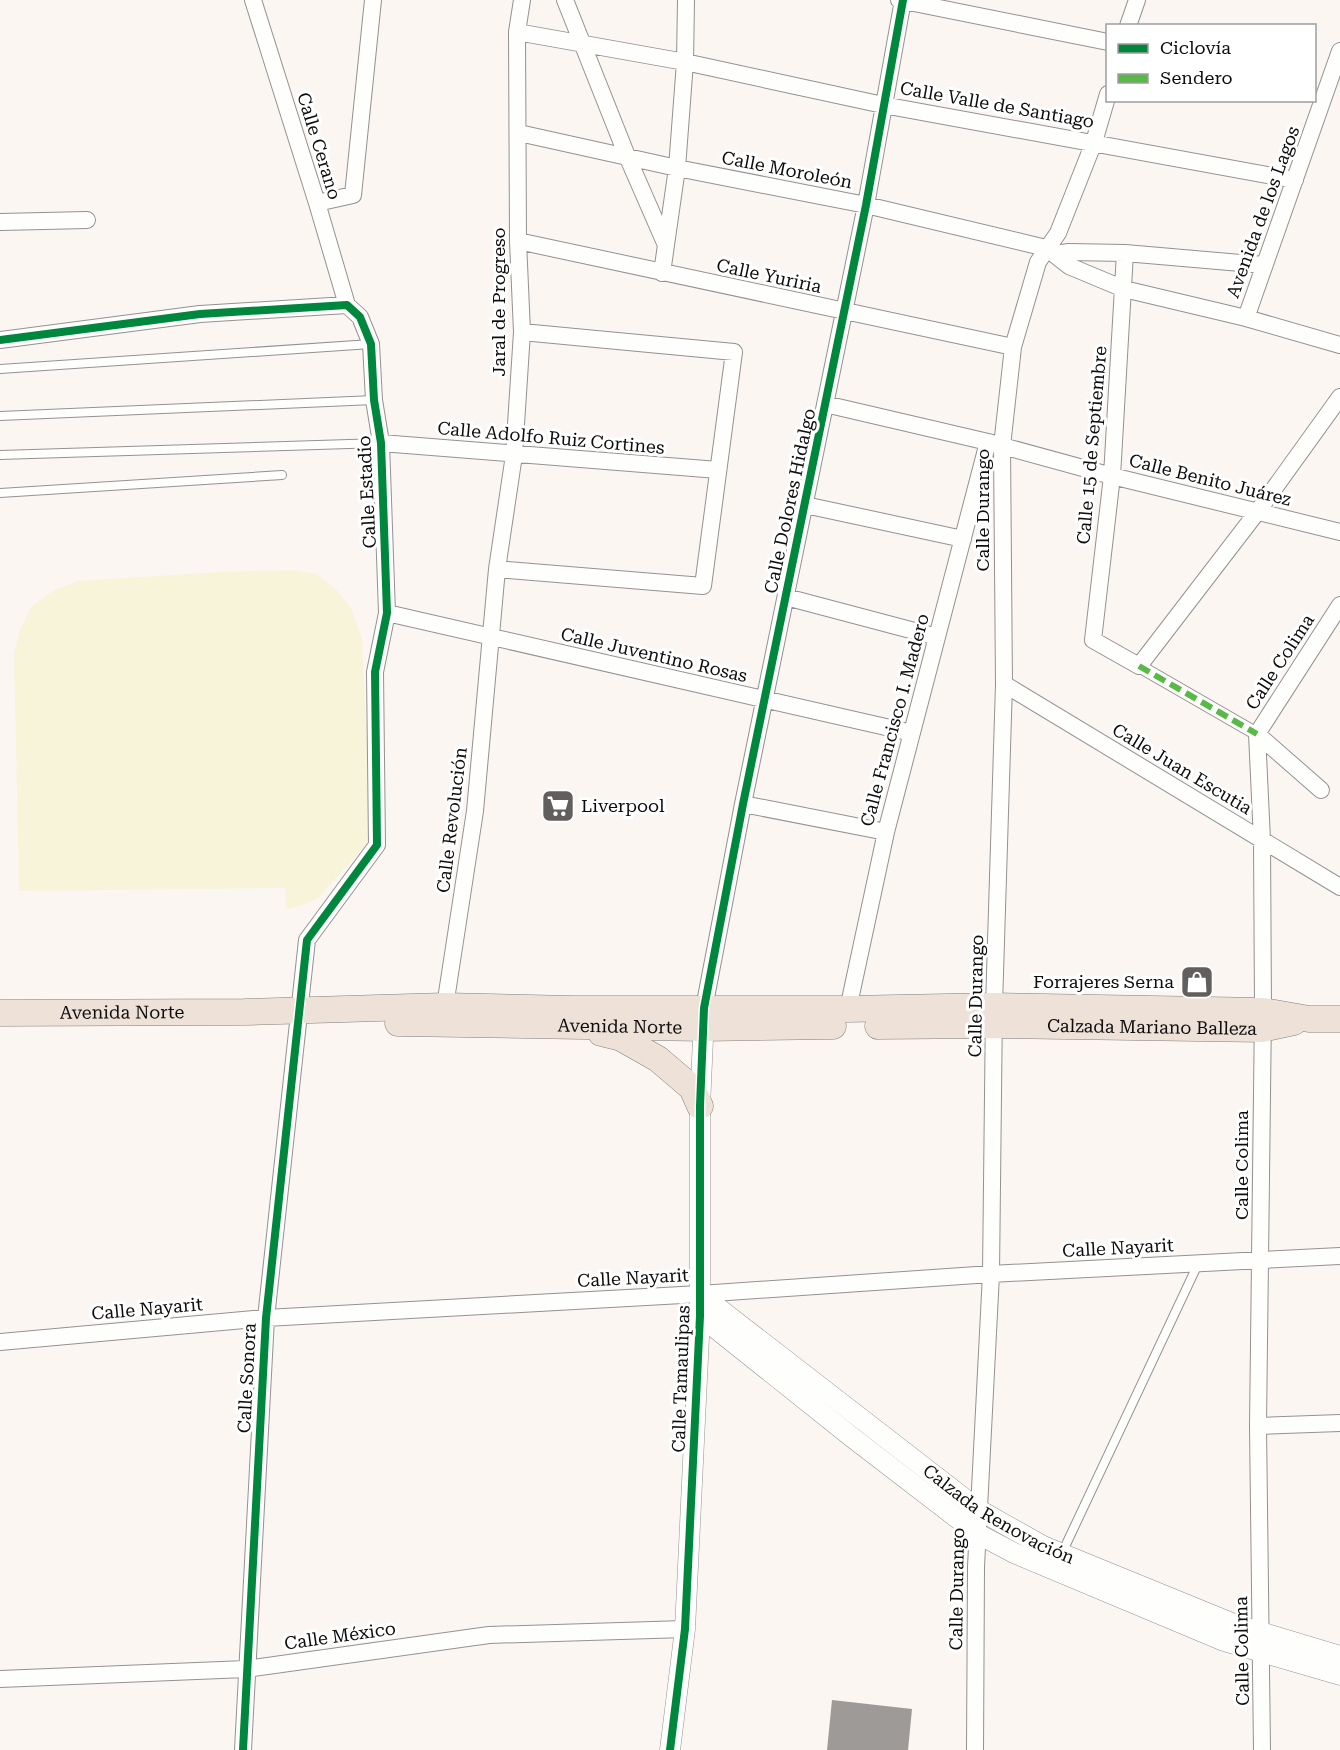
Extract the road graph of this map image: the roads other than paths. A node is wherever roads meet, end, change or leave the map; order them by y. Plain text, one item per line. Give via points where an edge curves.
1 (253, 0) edge
2 (373, 0) edge
3 (522, 0) edge
4 (565, 0) edge
5 (686, 0) edge
6 (902, 0) edge
7 (1137, 0) edge
8 (1129, 24) edge
9 (517, 32) junction
10 (1106, 42) edge
11 (584, 44) junction
12 (1340, 51) edge
13 (685, 62) junction
14 (1337, 70) edge
15 (1321, 85) edge
16 (1106, 98) edge
17 (883, 105) junction
18 (519, 133) junction
19 (1094, 142) junction
20 (627, 156) junction
21 (677, 168) junction
22 (1295, 180) junction
23 (317, 203) junction
24 (866, 205) junction
25 (87, 220) dead end
26 (0, 222) edge
27 (518, 241) junction
28 (665, 243) junction
29 (1050, 251) junction
30 (1125, 252) junction
31 (1264, 265) junction
32 (662, 273) junction
33 (1124, 289) junction
34 (347, 305) junction
35 (844, 312) junction
36 (1246, 318) junction
37 (522, 332) junction
38 (0, 340) edge
39 (371, 344) junction
40 (1340, 345) edge
41 (1013, 347) junction
42 (0, 369) edge
43 (1340, 397) edge
44 (374, 400) junction
45 (825, 404) junction
46 (0, 416) edge
47 (381, 443) junction
48 (995, 444) junction
49 (0, 455) edge
50 (514, 455) junction
51 (718, 470) junction
52 (282, 474) dead end
53 (1112, 476) junction
54 (0, 493) edge
55 (805, 505) junction
56 (1258, 511) junction
57 (1340, 532) edge
58 (963, 539) junction
59 (497, 569) junction
60 (786, 597) junction
61 (1340, 604) edge
62 (387, 613) junction
63 (491, 638) junction
64 (937, 638) junction
65 (1139, 666) junction
66 (1004, 684) junction
67 (765, 700) junction
68 (912, 734) junction
69 (1257, 734) junction
70 (1321, 790) dead end
71 (743, 804) junction
72 (886, 832) junction
73 (1262, 840) junction
74 (1340, 887) edge
75 (445, 1006) junction
76 (848, 1010) junction
77 (0, 1014) edge
78 (299, 1016) junction
79 (995, 1016) junction
80 (704, 1018) junction
81 (1340, 1019) edge
82 (1262, 1020) junction
83 (343, 1022) junction
84 (575, 1026) junction
85 (700, 1106) junction
86 (1340, 1256) edge
87 (1261, 1260) junction
88 (1198, 1263) junction
89 (991, 1274) junction
90 (700, 1294) junction
91 (699, 1316) junction
92 (266, 1318) junction
93 (0, 1342) edge
94 (1340, 1423) edge
95 (1258, 1426) junction
96 (979, 1510) junction
97 (978, 1534) junction
98 (1062, 1554) junction
99 (685, 1629) junction
100 (1261, 1632) junction
101 (1261, 1652) junction
102 (1340, 1656) edge
103 (246, 1669) junction
104 (1340, 1675) edge
105 (0, 1679) edge
106 (243, 1750) edge
107 (670, 1750) edge
108 (975, 1750) edge
109 (1263, 1750) edge

1 - 23 street, Calle Cerano
2 - 23 street via 353,195
3 - 9 street, Jaral de Progreso
4 - 11 street
5 - 13 street
6 - 10 street
6 - 17 street, Calle Dolores Hidalgo
7 - 8 street
9 - 11 street, Calle Valle de Santiago
9 - 18 street, Jaral de Progreso
11 - 13 street, Calle Valle de Santiago
11 - 20 street
12 - 14 street, Avenida de los Lagos
13 - 17 street, Calle Valle de Santiago
13 - 21 street
14 - 15 street, Avenida de los Lagos
15 - 22 street, Avenida de los Lagos
16 - 19 street, Calle Durango
17 - 19 street, Calle Valle de Santiago
17 - 24 street, Calle Dolores Hidalgo
18 - 20 street, Calle Moroleón
18 - 27 street, Jaral de Progreso
19 - 22 street, Calle Valle de Santiago
19 - 29 street, Calle Durango
20 - 21 street, Calle Moroleón
20 - 28 street
21 - 24 street, Calle Moroleón
21 - 28 street
22 - 31 street, Avenida de los Lagos
23 - 34 street, Calle Cerano
24 - 29 street, Calle Moroleón
24 - 35 street, Calle Dolores Hidalgo
25 - 26 street
27 - 32 street, Calle Yuriria
27 - 37 street, Jaral de Progreso
28 - 32 street
29 - 30 street
29 - 33 street via 1069,266
29 - 41 street, Calle Durango via 1038,262
30 - 31 street
30 - 33 street, Calle 15 de Septiembre
31 - 36 street, Avenida de los Lagos
32 - 35 street, Calle Yuriria
33 - 36 street
33 - 53 street, Calle 15 de Septiembre
34 - 38 street via 200,314
34 - 39 street, Calle Estadio via 360,317
35 - 41 street, Calle Yuriria
35 - 45 street, Calle Dolores Hidalgo
36 - 40 street
37 - 50 street, Jaral de Progreso
37 - 51 street via 734,352
39 - 42 lane
39 - 44 street, Calle Estadio
41 - 48 street, Calle Durango
43 - 56 street
44 - 46 lane
44 - 47 street, Calle Estadio
45 - 48 street, Calle Benito Juárez
45 - 55 street, Calle Dolores Hidalgo
47 - 49 lane
47 - 50 street, Calle Adolfo Ruiz Cortines
47 - 62 street, Calle Estadio
48 - 53 street, Calle Benito Juárez
48 - 58 street, Calle Francisco I. Madero
48 - 66 street, Calle Durango
50 - 51 street, Calle Adolfo Ruiz Cortines
50 - 59 street, Jaral de Progreso
51 - 59 street via 703,586
52 - 54 lane
53 - 56 street, Calle Benito Juárez
53 - 65 street, Calle 15 de Septiembre via 1093,640
55 - 58 street
55 - 60 street, Calle Dolores Hidalgo
56 - 57 street, Calle Benito Juárez
56 - 65 street
58 - 64 street, Calle Francisco I. Madero
59 - 63 street, Jaral de Progreso
60 - 64 street
60 - 67 street, Calle Dolores Hidalgo
61 - 69 street, Calle Colima
62 - 63 street, Calle Juventino Rosas
62 - 78 street, Calle Estadio via 375,672 377,845 307,940
63 - 67 street, Calle Juventino Rosas
63 - 75 street, Calle Revolución via 475,811
64 - 68 street, Calle Francisco I. Madero
65 - 69 street
66 - 73 street, Calle Juan Escutia
66 - 79 street, Calle Durango
67 - 68 street, Calle Juventino Rosas
67 - 71 street, Calle Dolores Hidalgo
68 - 72 street, Calle Francisco I. Madero
69 - 70 street
69 - 73 street, Calle Colima
71 - 72 street
71 - 80 street, Calle Dolores Hidalgo
72 - 76 street, Calle Francisco I. Madero
73 - 74 street, Calle Juan Escutia
73 - 82 street, Calle Colima
75 - 78 main road, Avenida Norte
75 - 80 main road, Avenida Norte
75 - 83 main road via 431,1013
76 - 79 main road, Avenida Norte
76 - 80 main road, Avenida Norte
77 - 78 main road, Avenida Norte via 244,1012
78 - 83 main road, Avenida Norte
78 - 92 street, Calle Sonora
79 - 80 main road, Avenida Norte
79 - 82 main road, Calzada Mariano Balleza
79 - 89 street, Calle Durango
80 - 84 main road, Avenida Norte
80 - 85 street, Calle Tamaulipas
81 - 82 main road, Calzada Mariano Balleza
82 - 87 street, Calle Colima
83 - 84 main road, Avenida Norte
84 - 85 main road via 621,1038 658,1059 692,1088
85 - 90 street, Calle Tamaulipas
86 - 87 street, Calle Nayarit
87 - 88 street, Calle Nayarit
87 - 95 street, Calle Colima
88 - 89 street, Calle Nayarit
88 - 98 lane
89 - 90 street, Calle Nayarit
89 - 96 street, Calle Durango
90 - 91 street, Calle Tamaulipas
90 - 92 street, Calle Nayarit
90 - 96 street, Calzada Renovación
91 - 97 street, Calzada Renovación
91 - 99 street, Calle Tamaulipas
92 - 93 street, Calle Nayarit
92 - 103 street, Calle Sonora
94 - 95 street
95 - 100 street, Calle Colima
96 - 97 street, Calle Durango
96 - 98 street, Calzada Renovación
97 - 101 street, Calzada Renovación via 1025,1558 1224,1641
97 - 108 street, Calle Durango
98 - 100 street, Calzada Renovación
99 - 103 street, Calle México via 489,1635
99 - 107 street, Calle Tamaulipas
100 - 101 street, Calle Colima
100 - 102 street, Calzada Renovación
101 - 104 street, Calzada Renovación
101 - 109 street, Calle Colima
103 - 105 street, Calle México
103 - 106 street, Calle Sonora

